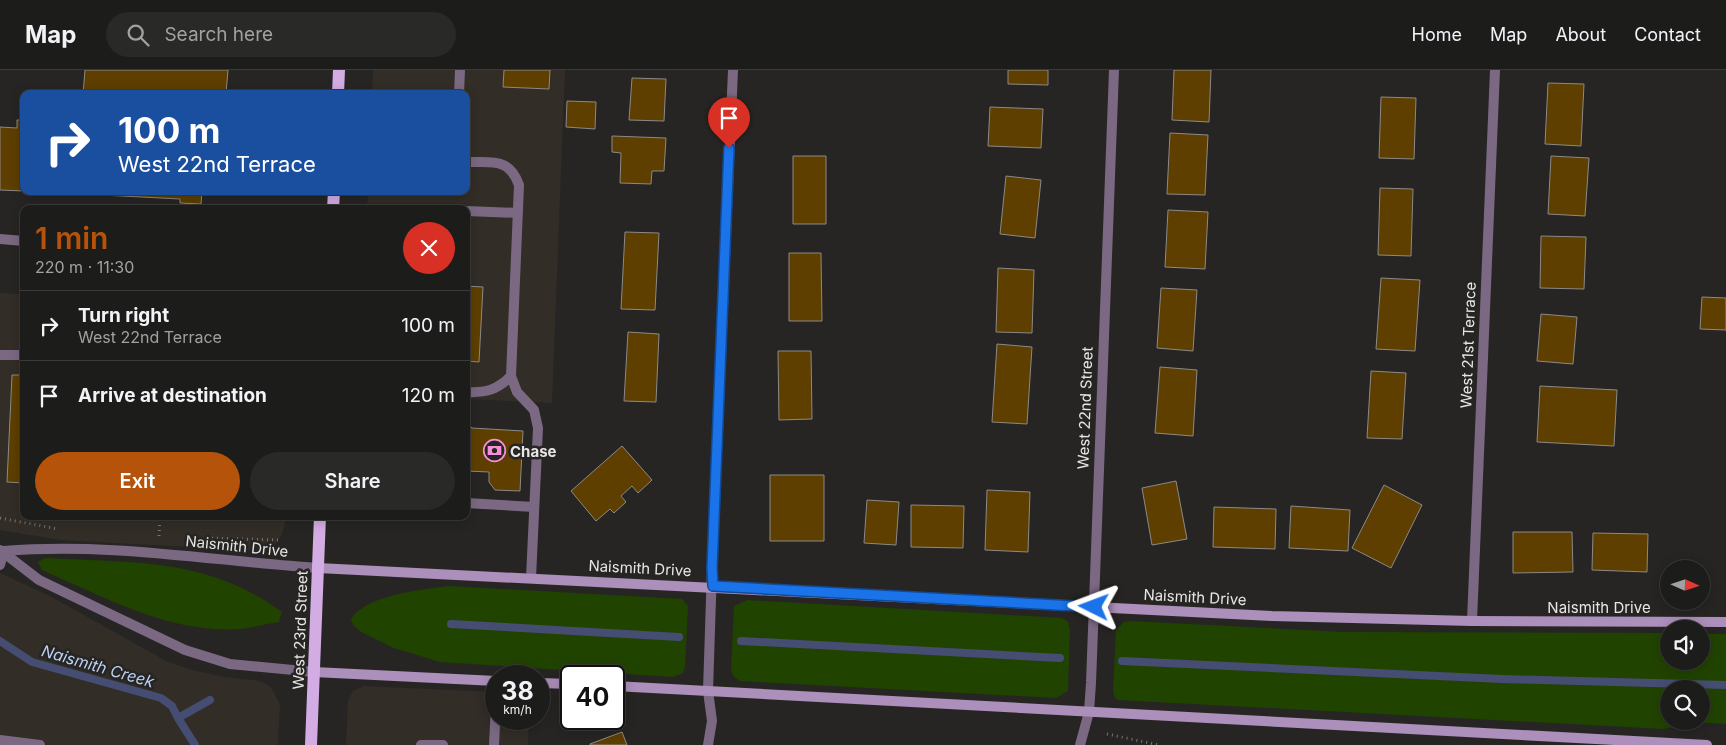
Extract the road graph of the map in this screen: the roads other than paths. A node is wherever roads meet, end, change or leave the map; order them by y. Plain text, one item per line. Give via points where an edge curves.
1 (339, 70) edge
2 (460, 70) edge
3 (733, 70) edge
4 (1114, 70) edge
5 (1495, 70) edge
6 (338, 90) edge
7 (459, 90) edge
8 (470, 162) edge
9 (470, 211) edge
10 (518, 214) junction
11 (0, 239) edge
12 (20, 241) edge
13 (0, 355) edge
14 (20, 355) edge
15 (511, 376) junction
16 (470, 392) edge
17 (470, 503) edge
18 (534, 507) junction
19 (320, 520) edge
20 (2, 551) edge
21 (0, 564) edge
22 (318, 568) junction
23 (531, 578) junction
24 (713, 586) junction
25 (1094, 607) junction
26 (1472, 621) junction
27 (1726, 622) edge
28 (314, 672) junction
29 (485, 680) edge
30 (625, 687) edge
31 (708, 691) junction
32 (1089, 712) junction
33 (495, 730) edge
34 (0, 740) edge
35 (40, 745) edge
36 (311, 745) edge
37 (420, 745) edge
38 (444, 745) edge
39 (494, 745) edge
40 (708, 745) edge
41 (1080, 745) edge
42 (1707, 745) edge

1 - 6 main road
2 - 7 street
3 - 24 street
4 - 25 street, West 22nd Street
5 - 26 street, West 21st Terrace
8 - 10 street via 504,164 514,171 519,185
9 - 10 street
10 - 15 street
11 - 12 street
13 - 14 street
15 - 16 street via 485,393
15 - 18 street via 517,392 534,410 538,428
17 - 18 street
18 - 23 street
19 - 22 main road, West 23rd Street
20 - 21 street
20 - 22 street, Naismith Drive via 44,548 172,554
20 - 28 street via 39,580 185,650 230,664
22 - 23 street, Naismith Drive
22 - 28 main road, West 23rd Street
23 - 24 street, Naismith Drive
24 - 25 street, Naismith Drive
24 - 31 street
25 - 26 street, Naismith Drive
25 - 32 street, West 22nd Street
26 - 27 street, Naismith Drive
28 - 29 street
28 - 36 main road, West 23rd Street
30 - 31 street
31 - 32 street
31 - 40 street via 712,721
32 - 41 street, West 22nd Street
32 - 42 street
33 - 39 street
34 - 35 street
37 - 38 street

